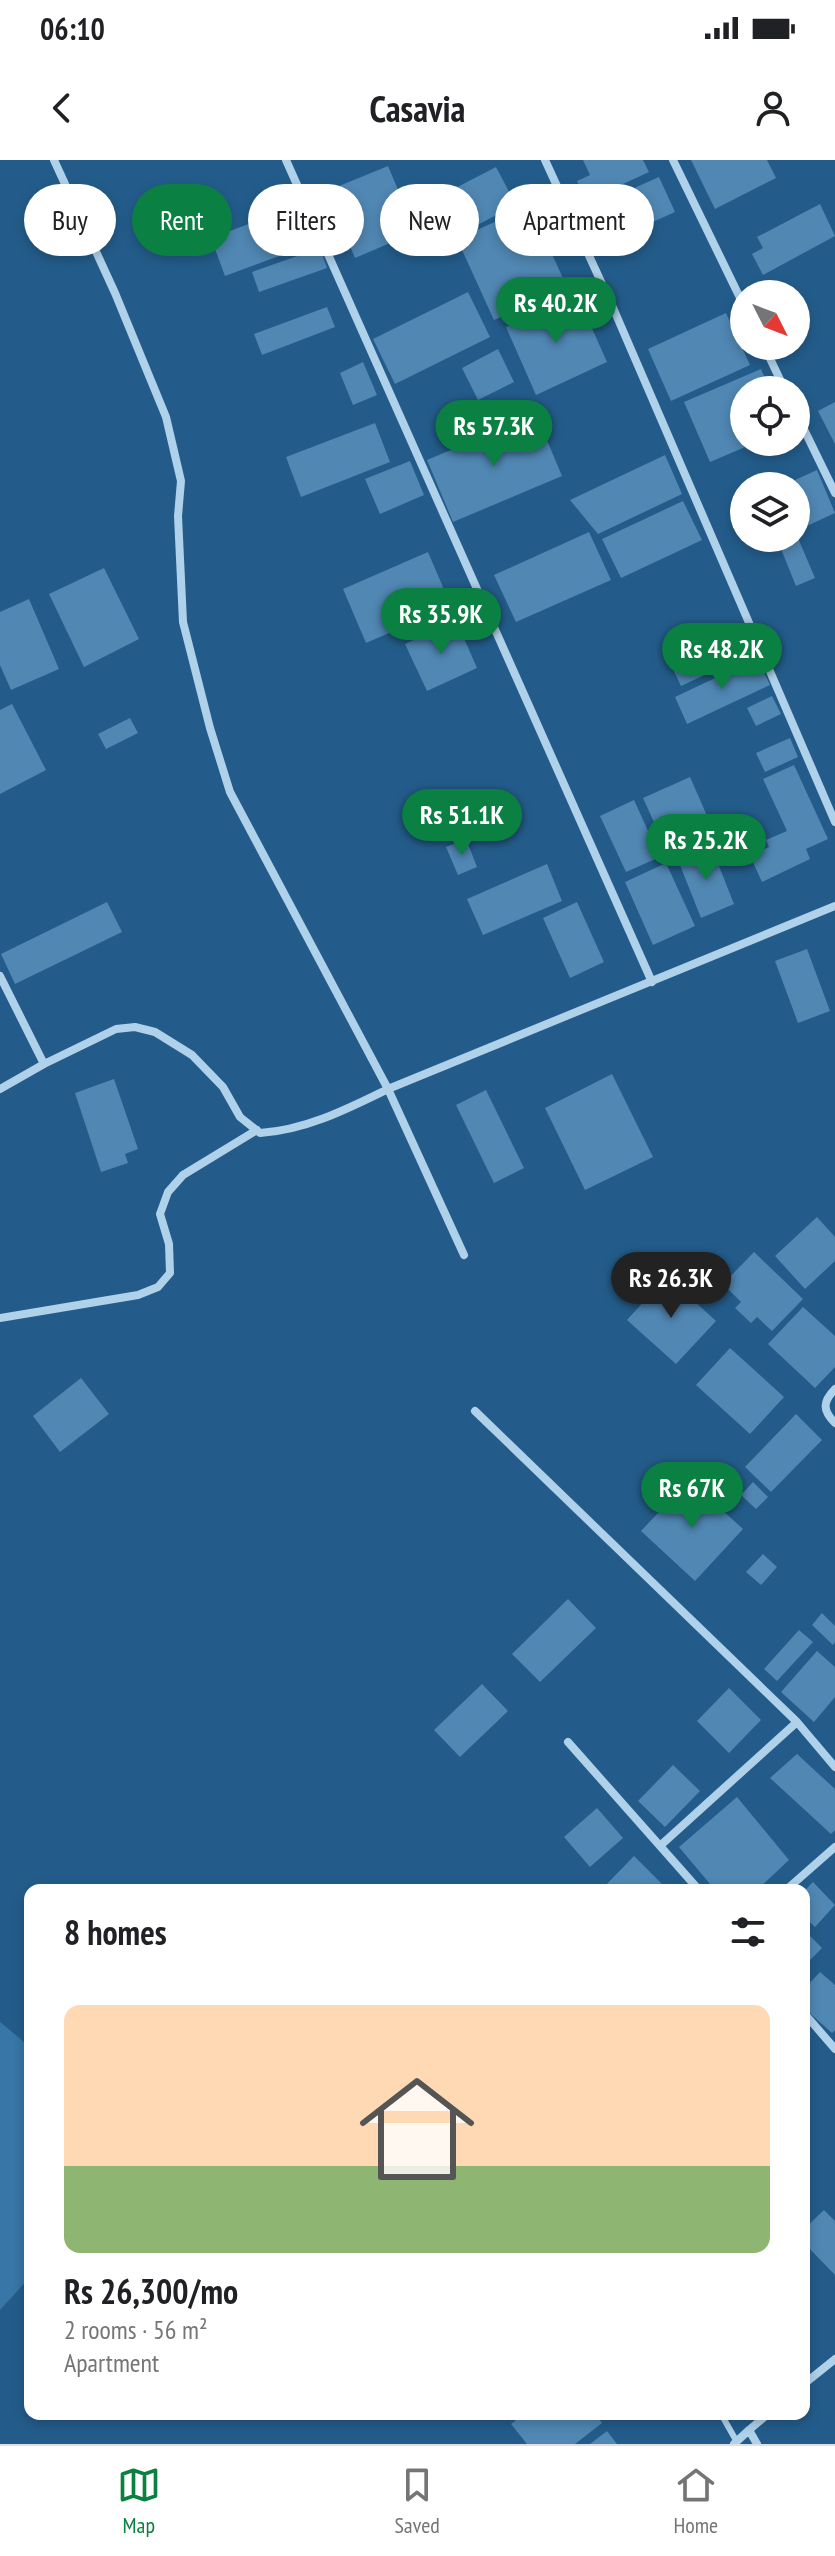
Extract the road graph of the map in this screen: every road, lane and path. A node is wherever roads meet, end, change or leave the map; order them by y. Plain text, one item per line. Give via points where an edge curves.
1 (54, 160) edge
2 (286, 160) edge
3 (545, 160) edge
4 (673, 160) edge
5 (731, 280) edge
6 (810, 442) edge
7 (835, 493) edge
8 (835, 822) edge
9 (835, 906) edge
10 (0, 976) edge
11 (652, 982) junction
12 (44, 1064) junction
13 (0, 1089) edge
14 (388, 1089) junction
15 (257, 1130) junction
16 (464, 1255) dead end
17 (0, 1318) edge
18 (835, 1389) edge
19 (475, 1411) dead end
20 (835, 1423) edge
21 (797, 1722) junction
22 (568, 1742) dead end
23 (835, 1767) edge
24 (661, 1845) junction
25 (835, 1847) edge
26 (694, 1884) edge
27 (793, 1884) edge
28 (810, 2020) edge
29 (835, 2049) edge
30 (835, 2359) edge
31 (810, 2379) edge
32 (724, 2420) edge
33 (761, 2420) edge
34 (749, 2430) junction
35 (736, 2443) edge
36 (757, 2444) edge

1 - 14 street via 166,417 181,481 183,622 230,792
2 - 11 street
3 - 8 street
4 - 5 street
6 - 7 street
9 - 11 street
10 - 12 street
11 - 14 street
12 - 13 street
12 - 15 street via 116,1029 155,1032 192,1055 223,1087 240,1117
14 - 15 street via 281,1132
14 - 16 street
15 - 17 street via 183,1175 168,1192 160,1214 170,1273 158,1287
18 - 20 street via 825,1405
19 - 21 street
21 - 23 street
21 - 24 street
22 - 24 street
24 - 26 street
25 - 27 street
28 - 29 street
30 - 31 street
32 - 35 lane
33 - 34 street
34 - 35 street
34 - 36 street

